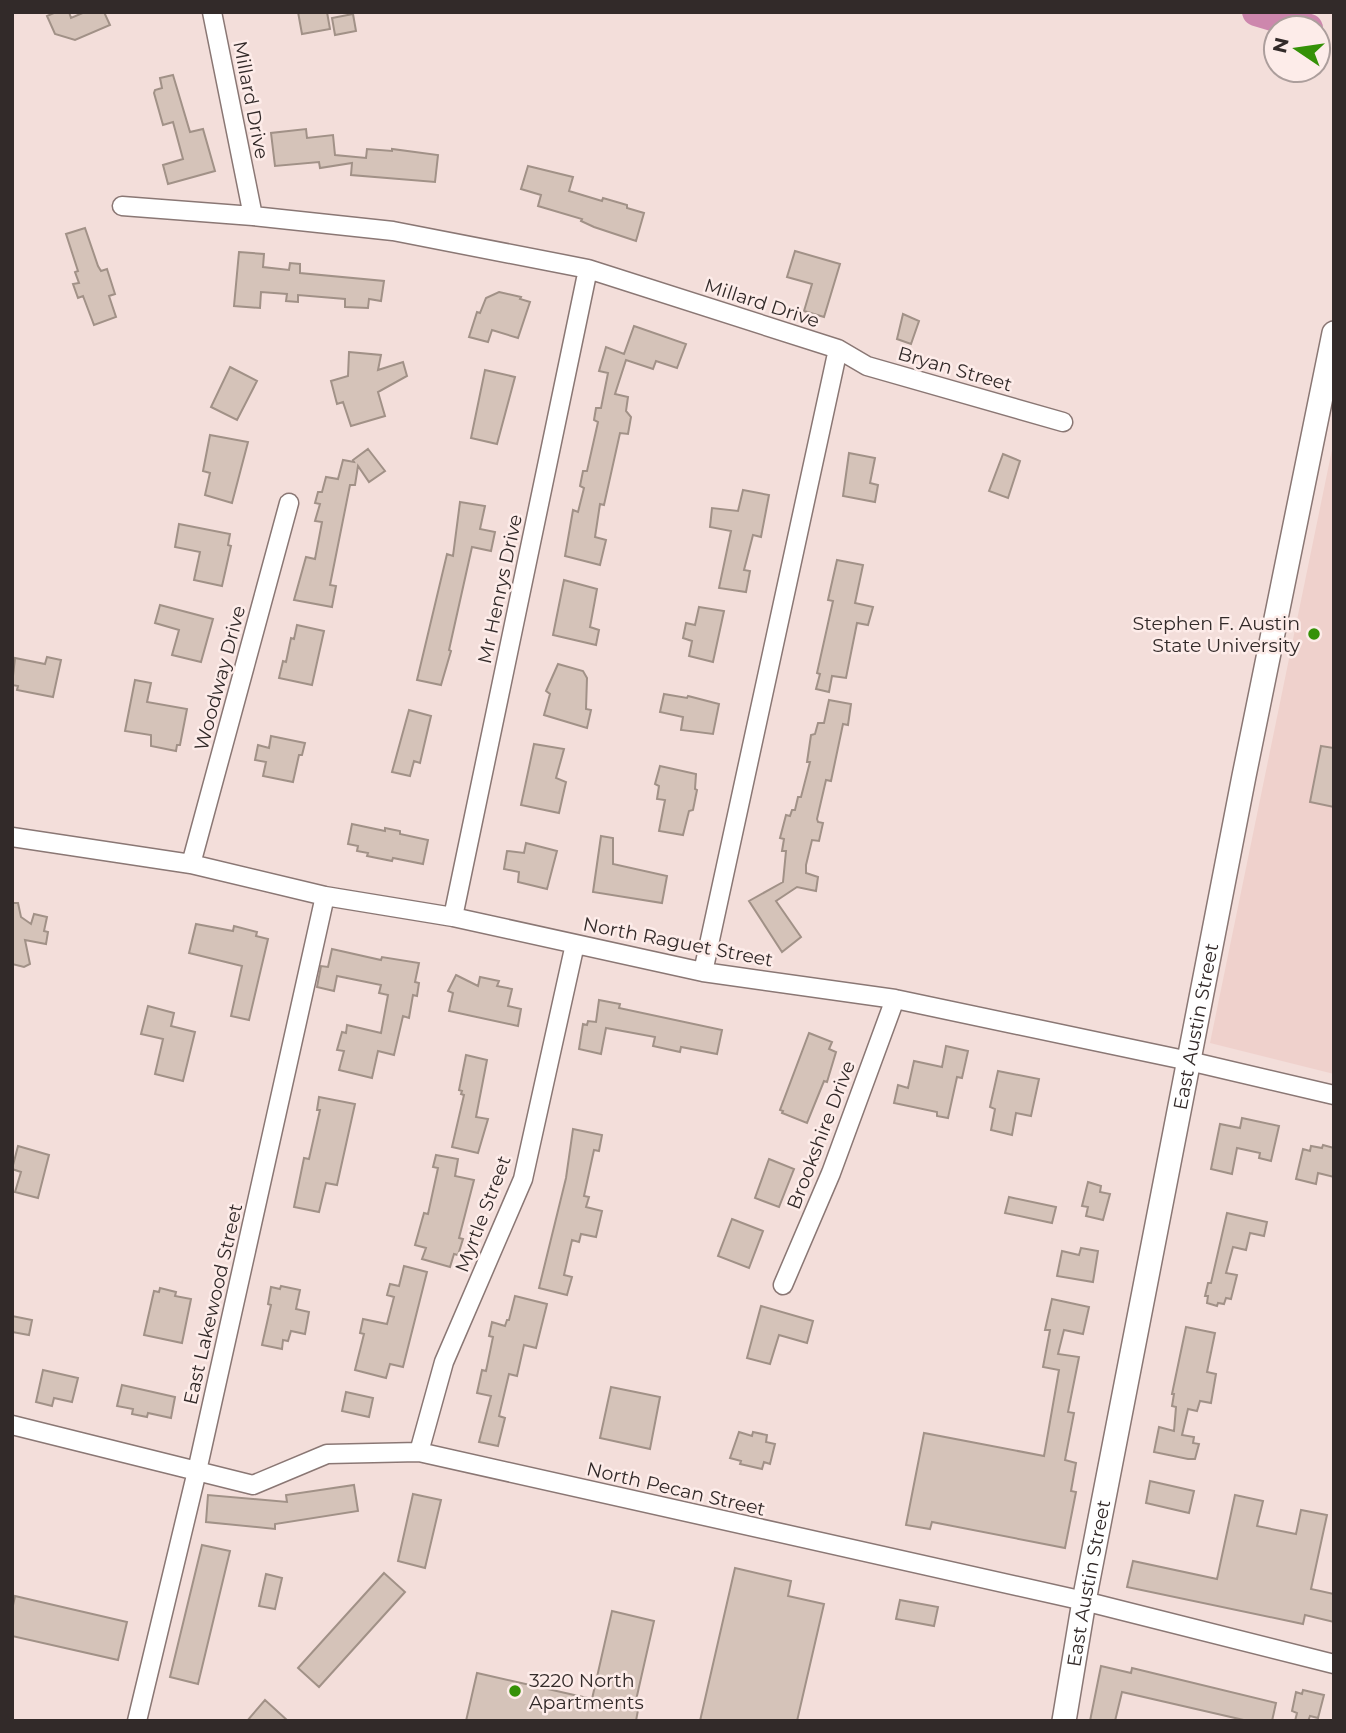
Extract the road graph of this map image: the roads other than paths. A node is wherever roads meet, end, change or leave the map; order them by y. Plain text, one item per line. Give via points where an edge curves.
1 (212, 12) edge
2 (122, 206) dead end
3 (253, 216) junction
4 (588, 269) junction
5 (1334, 333) edge
6 (838, 349) junction
7 (1063, 422) dead end
8 (289, 503) dead end
9 (12, 837) edge
10 (191, 864) junction
11 (325, 896) junction
12 (453, 917) junction
13 (575, 944) junction
14 (703, 972) junction
15 (895, 999) junction
16 (1189, 1061) junction
17 (1334, 1095) edge
18 (783, 1285) dead end
19 (12, 1425) edge
20 (419, 1452) junction
21 (197, 1471) junction
22 (1084, 1601) junction
23 (1334, 1664) edge
24 (137, 1721) edge
25 (1064, 1721) edge

1 - 3 street, Millard Drive
2 - 3 street
3 - 4 street, Millard Drive via 393,231
4 - 6 street, Millard Drive
4 - 12 street, Mr Henrys Drive
5 - 16 main road, East Austin Street
6 - 7 street, Bryan Street via 867,366
6 - 14 street, Millard Drive
8 - 10 street, Woodway Drive
9 - 10 street, North Raguet Street
10 - 11 street, North Raguet Street
11 - 12 street, North Raguet Street
11 - 21 street, East Lakewood Street
12 - 13 street, North Raguet Street
13 - 14 street, North Raguet Street
13 - 20 street, Myrtle Street via 523,1179 444,1362
14 - 15 street, North Raguet Street
15 - 16 street, North Raguet Street
15 - 18 street, Brookshire Drive via 831,1173
16 - 17 street, North Raguet Street
16 - 22 main road, East Austin Street
19 - 21 street, North Pecan Street
20 - 21 street, North Pecan Street via 327,1454 253,1485
20 - 22 street, North Pecan Street
21 - 24 street, East Lakewood Street
22 - 23 street, North Pecan Street
22 - 25 main road, East Austin Street

